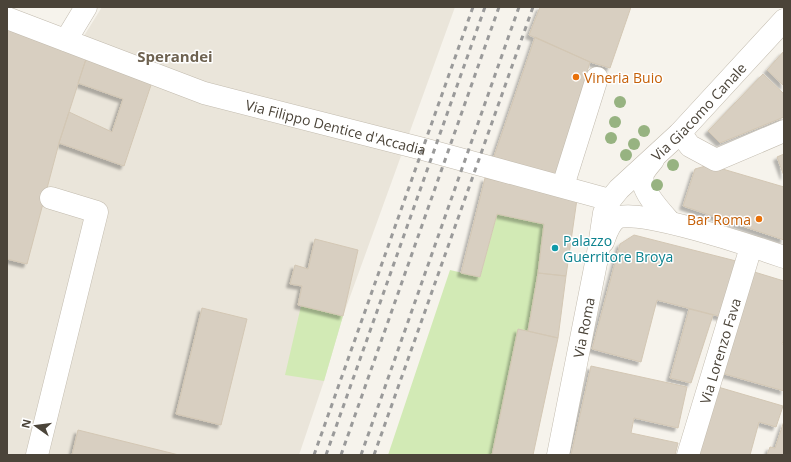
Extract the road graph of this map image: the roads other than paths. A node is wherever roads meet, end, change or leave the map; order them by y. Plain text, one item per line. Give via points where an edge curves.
1 (86, 7) edge
2 (7, 18) edge
3 (784, 20) edge
4 (66, 40) junction
5 (597, 78) dead end
6 (784, 131) edge
7 (680, 133) junction
8 (654, 158) junction
9 (563, 186) junction
10 (51, 198) dead end
11 (610, 200) junction
12 (670, 222) junction
13 (751, 247) junction
14 (598, 253) junction
15 (784, 257) edge
16 (37, 455) edge
17 (558, 455) edge
18 (688, 455) edge

1 - 4 street
2 - 4 street, Via Filippo Dentice d'Accadia
3 - 7 street, Via Giacomo Canale
4 - 9 street, Via Filippo Dentice d'Accadia via 204,94
5 - 9 street
6 - 7 street via 716,160 690,146
7 - 8 street, Via Giacomo Canale
8 - 11 street, Via Giacomo Canale via 619,188
8 - 12 street via 643,174 645,188
9 - 11 street, Via Filippo Dentice d'Accadia
10 - 16 street via 97,212
11 - 14 street, Via Roma via 604,213
12 - 13 street
12 - 14 street via 626,216 618,218 612,222
13 - 15 street
13 - 18 street, Via Lorenzo Fava
14 - 17 street, Via Roma

